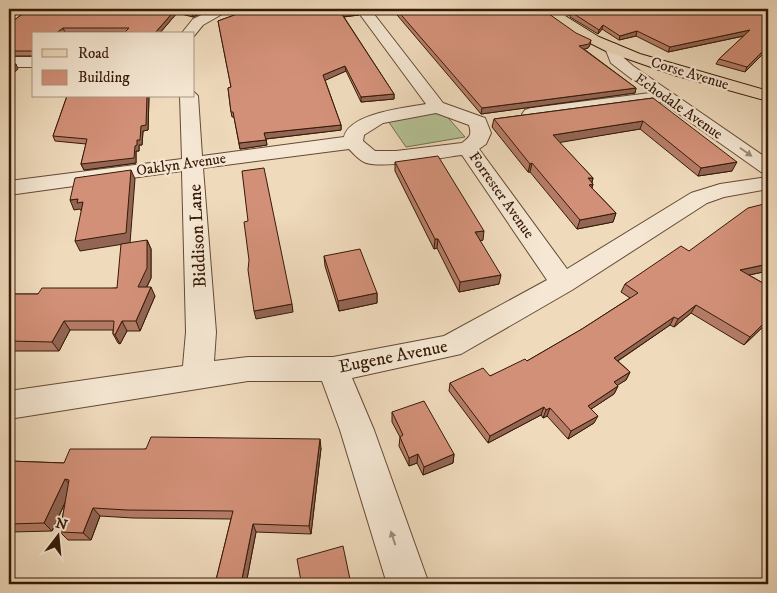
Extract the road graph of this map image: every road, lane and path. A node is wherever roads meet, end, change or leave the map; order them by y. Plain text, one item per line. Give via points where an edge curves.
1 (26, 9) edge
2 (224, 9) edge
3 (364, 9) edge
4 (579, 9) edge
5 (550, 11) edge
6 (9, 21) edge
7 (190, 32) edge
8 (613, 48) junction
9 (9, 62) edge
10 (32, 62) edge
11 (664, 96) junction
12 (768, 96) edge
13 (190, 98) edge
14 (437, 107) junction
15 (517, 116) edge
16 (498, 119) edge
17 (478, 122) junction
18 (353, 142) junction
19 (468, 148) junction
20 (194, 162) junction
21 (768, 168) edge
22 (768, 182) edge
23 (9, 188) edge
24 (563, 283) junction
25 (333, 369) junction
26 (198, 376) junction
27 (9, 405) edge
28 (408, 584) edge

1 - 6 street
2 - 7 street via 198,22
3 - 14 street
4 - 5 street
5 - 8 main road, Echodale Avenue via 582,33
8 - 11 street, Echodale Avenue via 617,60
8 - 12 main road, Corse Avenue
9 - 10 street
11 - 15 street
11 -> 21 street, Echodale Avenue
13 - 20 street, Biddison Lane
14 - 17 street
14 - 18 street via 377,119 355,132
16 - 17 street
17 - 19 street, Forrester Avenue via 479,140
18 - 19 street via 370,156 396,157
18 - 20 street, Oaklyn Avenue
19 - 24 street, Forrester Avenue
20 - 23 street, Oaklyn Avenue
20 - 26 street, Biddison Lane via 201,332
22 - 24 street, Eugene Avenue via 699,198
24 - 25 street, Eugene Avenue via 450,346
25 - 26 street, Eugene Avenue via 248,369
28 -> 25 street via 357,430
26 - 27 street, Eugene Avenue

